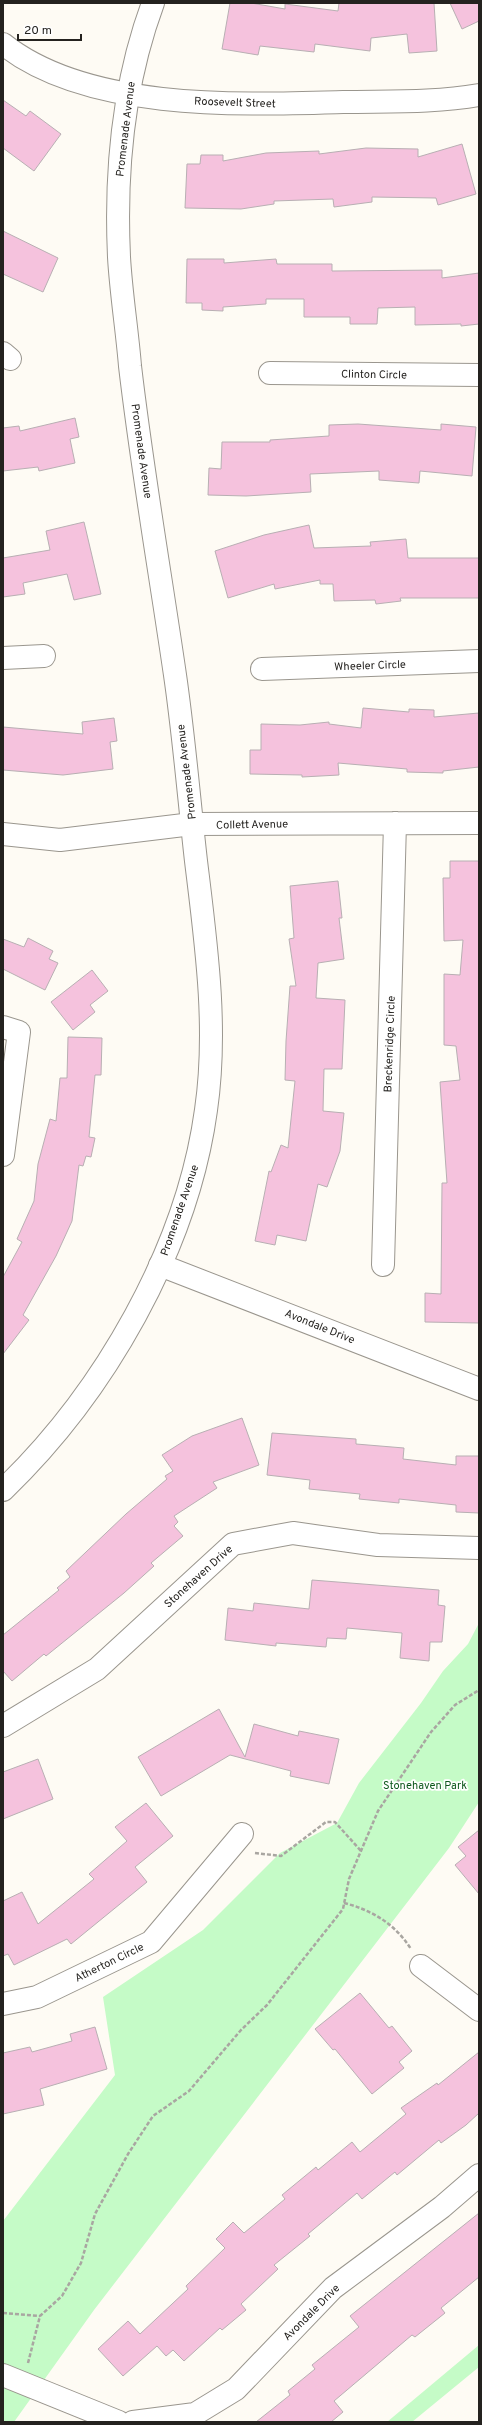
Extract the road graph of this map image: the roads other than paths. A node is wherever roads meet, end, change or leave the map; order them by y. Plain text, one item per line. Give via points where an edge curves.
1 (153, 3) edge
2 (3, 44) edge
3 (128, 95) junction
4 (479, 95) edge
5 (270, 373) dead end
6 (479, 375) edge
7 (44, 656) dead end
8 (3, 658) edge
9 (479, 661) edge
10 (262, 669) dead end
11 (479, 823) edge
12 (192, 824) junction
13 (395, 824) junction
14 (3, 834) edge
15 (3, 1027) edge
16 (3, 1155) edge
17 (160, 1264) junction
18 (383, 1265) dead end
19 (479, 1389) edge
20 (3, 1490) edge
21 (479, 1548) edge
22 (3, 1726) edge
23 (235, 1842) road end
24 (422, 1966) road end
25 (3, 2004) edge
26 (479, 2010) edge
27 (479, 2175) edge
28 (3, 2375) edge
29 (119, 2422) edge
30 (133, 2422) edge

1 - 3 street, Promenade Avenue via 145,24
2 - 3 street, Roosevelt Street via 16,54 79,83
3 - 4 street, Roosevelt Street via 276,104 450,100
3 - 12 street, Promenade Avenue via 118,171 119,259 134,403 176,680
5 - 6 street, Clinton Circle
7 - 8 street
9 - 10 street, Wheeler Circle
11 - 13 street, Collett Avenue
12 - 13 street, Collett Avenue
12 - 14 street, Collett Avenue via 60,840
12 - 17 street, Promenade Avenue via 212,1032 210,1071 199,1150 188,1190
13 - 18 street, Breckenridge Circle
15 - 16 street via 18,1032
17 - 19 street, Avondale Drive
17 - 20 street, Promenade Avenue via 119,1345 71,1414
21 - 22 street, Stonehaven Drive via 378,1546 293,1533 233,1544 96,1669
23 - 25 street, Atherton Circle via 151,1942 37,1997
24 - 26 street
27 - 30 street, Avondale Drive via 442,2207 333,2288 236,2389 195,2414
28 - 29 street

